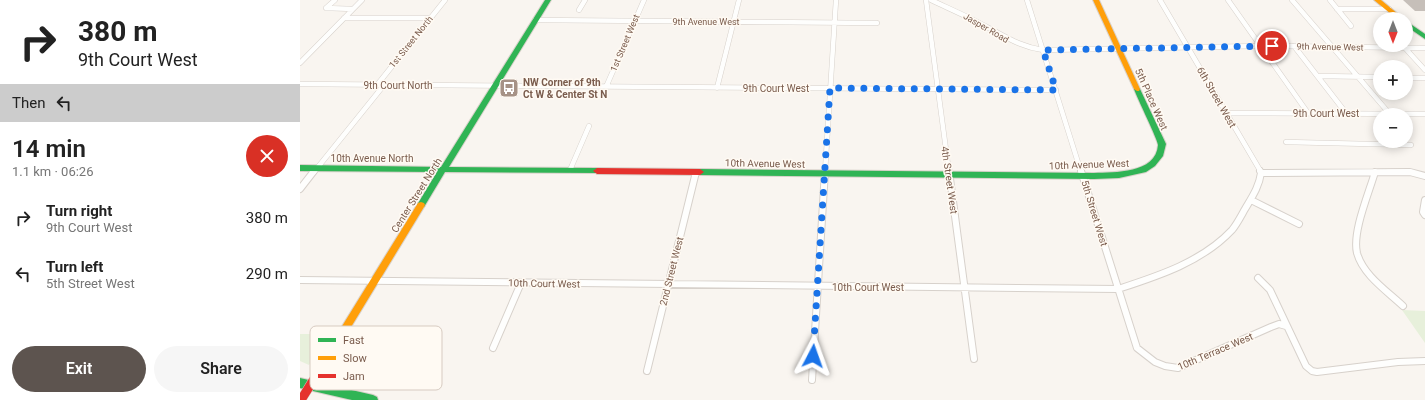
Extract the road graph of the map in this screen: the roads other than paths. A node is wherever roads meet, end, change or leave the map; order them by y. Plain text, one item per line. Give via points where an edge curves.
1 (334, 0) edge
2 (362, 0) edge
3 (445, 0) edge
4 (548, 0) edge
5 (585, 0) edge
6 (644, 0) edge
7 (739, 0) edge
8 (836, 0) edge
9 (926, 0) edge
10 (931, 0) edge
11 (1027, 0) edge
12 (1096, 0) edge
13 (1160, 0) edge
14 (1228, 0) edge
15 (1292, 0) edge
16 (1330, 0) edge
17 (1377, 0) edge
18 (353, 9) junction
19 (1337, 9) junction
20 (1389, 9) junction
21 (579, 10) dead end
22 (1393, 12) edge
23 (344, 18) junction
24 (430, 18) junction
25 (536, 20) junction
26 (635, 21) junction
27 (734, 22) junction
28 (834, 22) junction
29 (877, 23) dead end
30 (1351, 26) dead end
31 (1413, 28) edge
32 (1425, 37) edge
33 (1261, 46) junction
34 (1294, 46) junction
35 (1332, 46) junction
36 (1188, 47) junction
37 (1373, 47) edge
38 (1118, 48) junction
39 (1413, 48) edge
40 (1425, 48) edge
41 (1043, 50) junction
42 (1408, 52) edge
43 (300, 64) edge
44 (1425, 70) edge
45 (1318, 76) junction
46 (1359, 77) junction
47 (1373, 77) edge
48 (1413, 78) edge
49 (1425, 78) edge
50 (300, 84) edge
51 (377, 85) junction
52 (384, 85) junction
53 (495, 86) junction
54 (606, 87) junction
55 (717, 88) junction
56 (830, 88) junction
57 (938, 90) junction
58 (1056, 90) junction
59 (1385, 108) edge
60 (1226, 113) junction
61 (1308, 113) junction
62 (1346, 113) junction
63 (1373, 113) edge
64 (1413, 114) edge
65 (1425, 114) edge
66 (589, 126) dead end
67 (1286, 142) dead end
68 (1373, 144) edge
69 (300, 168) edge
70 (317, 168) junction
71 (444, 168) junction
72 (570, 170) junction
73 (696, 172) junction
74 (1375, 172) junction
75 (825, 173) junction
76 (1134, 173) joint
77 (1261, 173) junction
78 (949, 174) junction
79 (1084, 176) junction
80 (1425, 176) edge
81 (300, 189) edge
82 (1251, 200) junction
83 (1425, 200) edge
84 (1424, 213) edge
85 (1299, 224) dead end
86 (1258, 278) dead end
87 (300, 280) edge
88 (374, 281) junction
89 (521, 283) junction
90 (668, 285) junction
91 (818, 287) junction
92 (964, 288) junction
93 (1118, 290) junction
94 (1403, 306) dead end
95 (347, 326) edge
96 (1286, 326) junction
97 (493, 348) dead end
98 (974, 359) dead end
99 (1425, 361) edge
100 (647, 371) dead end
101 (812, 380) dead end
102 (300, 383) edge
103 (310, 385) edge
104 (310, 386) edge
105 (330, 390) edge
106 (301, 400) edge
107 (373, 400) edge

1 - 18 street via 326,8
2 - 18 street
3 - 24 street, 1st Street North
4 - 25 main road, Center Street North
5 - 21 street
6 - 26 street, 1st Street West
7 - 27 street
8 - 28 street
9 - 57 street, 4th Street West
10 - 41 street, Jasper Road via 983,25 1011,42
11 - 41 street, 5th Street West
12 - 38 main road, 5th Place West
13 - 36 street, 6th Street West
14 - 33 street
15 - 35 street
16 - 19 street
17 - 20 main road
18 - 23 street
19 - 20 street
19 - 30 street
20 - 22 main road
23 - 24 street
23 - 43 street
24 - 51 street, 1st Street North
25 - 26 street, 9th Avenue West
25 - 53 main road, Center Street North
26 - 27 street, 9th Avenue West
26 - 54 street, 1st Street West
27 - 28 street, 9th Avenue West
27 - 55 street
28 - 29 street, 9th Avenue West
28 - 56 street
31 - 32 main road
33 - 34 street, 9th Avenue West
33 - 36 street, 9th Avenue West
33 - 61 street
34 - 35 street, 9th Avenue West
34 - 45 street
35 - 37 street, 9th Avenue West
35 - 46 street
36 - 38 street, 9th Avenue West
36 - 60 street, 6th Street West
38 - 41 street, 9th Avenue West
38 - 76 main road, 5th Place West via 1162,144 1157,160
39 - 40 street, 9th Avenue West
41 - 58 street, 5th Street West
42 - 44 street
45 - 46 street
45 - 62 street
46 - 47 street
46 - 59 street
48 - 49 street
50 - 51 street, 9th Court North
51 - 52 street, 9th Court North
52 - 53 street, 9th Court North
52 - 70 street
53 - 54 street, 9th Court West
53 - 71 main road, Center Street North
54 - 55 street, 9th Court West
55 - 56 street, 9th Court West
56 - 57 street, 9th Court West
56 - 75 street
57 - 58 street, 9th Court West
57 - 78 street, 4th Street West
58 - 79 street, 5th Street West
60 - 61 street, 9th Court West
60 - 77 street, 6th Street West
61 - 62 street, 9th Court West
62 - 63 street, 9th Court West
64 - 65 street, 9th Court West
66 - 72 street
67 - 68 street
69 - 70 main road, 10th Avenue North
70 - 71 main road, 10th Avenue North
70 - 81 street
71 - 72 main road, 10th Avenue West
71 - 88 main road, Center Street North
72 - 73 main road, 10th Avenue West
73 - 75 main road, 10th Avenue West
73 - 90 street, 2nd Street West
74 - 77 street
74 - 80 street via 1410,172
74 - 94 street via 1356,234 1357,253 1364,268
75 - 78 main road, 10th Avenue West
75 - 91 street
76 - 79 main road, 10th Avenue West via 1120,176
77 - 82 street, 10th Court West
78 - 79 main road, 10th Avenue West
78 - 92 street, 4th Street West
79 - 93 street, 5th Street West
82 - 85 street
82 - 93 street, 10th Court West via 1233,229 1218,244 1162,275
83 - 84 street
86 - 96 street via 1270,290
87 - 88 street, 10th Court West
88 - 89 street, 10th Court West
88 - 95 main road, Center Street North, bridge
89 - 90 street, 10th Court West
89 - 97 street
90 - 91 street, 10th Court West
90 - 100 street, 2nd Street West
91 - 92 street, 10th Court West
91 - 101 street
92 - 93 street, 10th Court West
92 - 98 street, 4th Street West
93 - 96 street, 10th Terrace West via 1137,348 1151,361 1169,368 1178,368 1279,324
96 - 99 street via 1306,366 1312,371
102 - 103 main road
104 - 106 main road, Center Street North, bridge
105 - 107 main road

